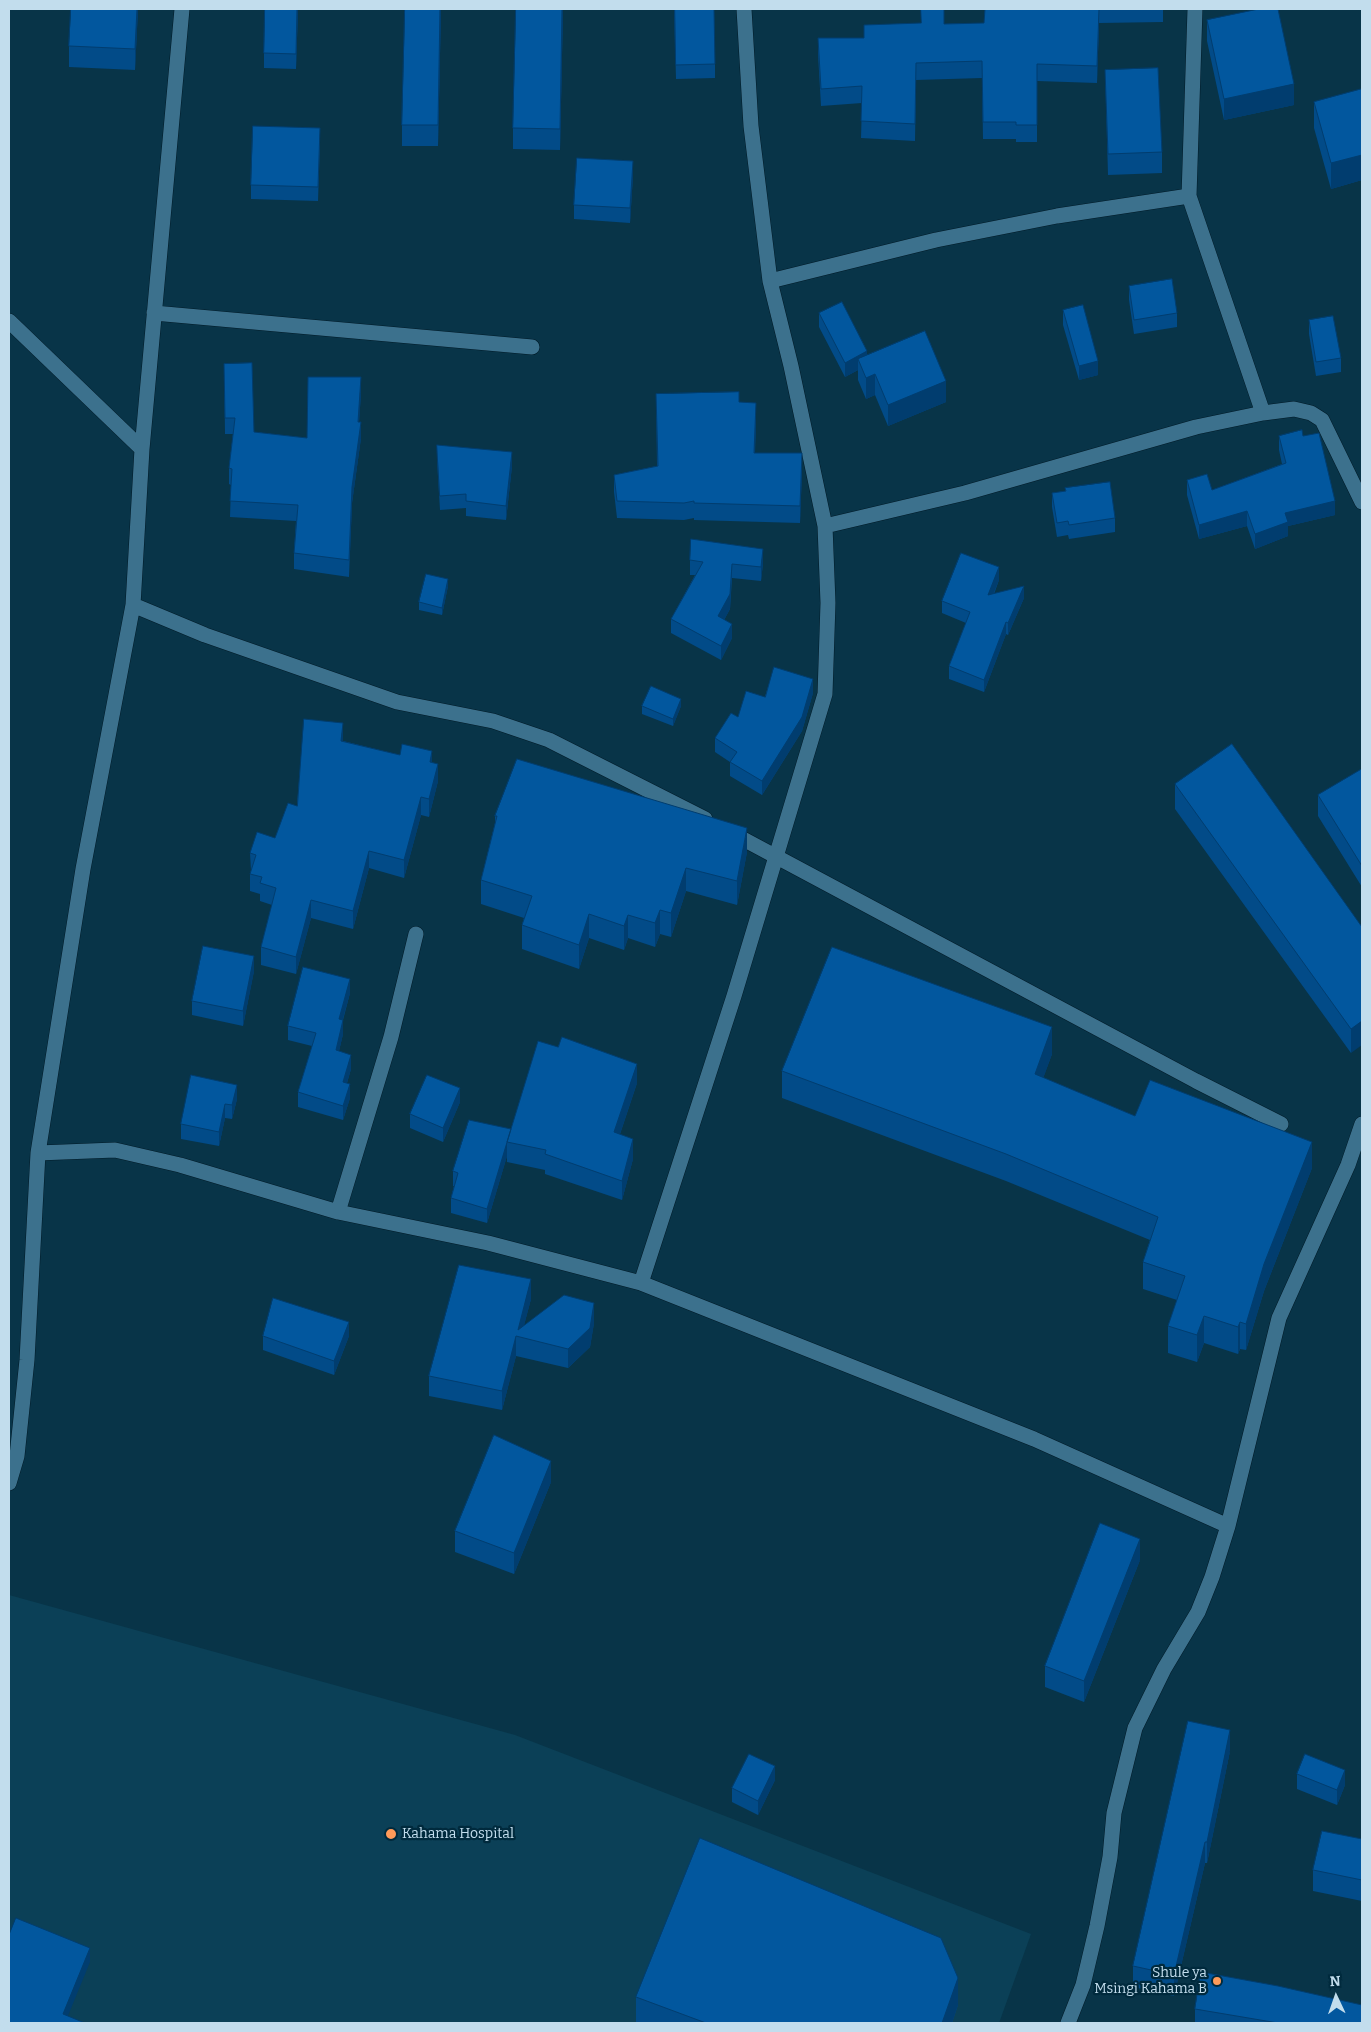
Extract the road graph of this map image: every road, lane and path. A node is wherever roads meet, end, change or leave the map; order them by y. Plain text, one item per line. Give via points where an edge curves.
1 (182, 9) edge
2 (744, 9) edge
3 (1195, 9) edge
4 (1189, 196) junction
5 (770, 281) junction
6 (154, 313) junction
7 (9, 321) edge
8 (532, 347) dead end
9 (1262, 412) junction
10 (142, 449) junction
11 (1362, 502) edge
12 (825, 526) junction
13 (133, 605) junction
14 (776, 856) junction
15 (416, 934) dead end
16 (1281, 1124) dead end
17 (1362, 1124) edge
18 (38, 1153) junction
19 (338, 1212) junction
20 (641, 1283) junction
21 (9, 1483) edge
22 (1228, 1526) junction
23 (1068, 2023) edge

1 - 6 street
2 - 5 street via 750,126
3 - 4 street
4 - 5 street via 1057,216 936,240
4 - 9 street
5 - 12 street
6 - 8 street
6 - 10 street
7 - 10 street
9 - 11 street via 1294,409 1322,420
9 - 12 street via 1196,427 965,493
10 - 13 street
12 - 14 street via 828,603 825,694
13 - 14 street via 205,635 397,702 493,721 549,740
13 - 18 street via 83,869
14 - 16 street
14 - 20 street
15 - 19 street via 388,1046
17 - 22 street via 1348,1165 1280,1318
18 - 19 street via 115,1150 180,1164
18 - 21 street via 27,1360 17,1456
19 - 20 street via 488,1243
20 - 22 street via 1034,1439
22 - 23 street via 1198,1612 1135,1728 1114,1813 1110,1857 1097,1926 1082,1985

